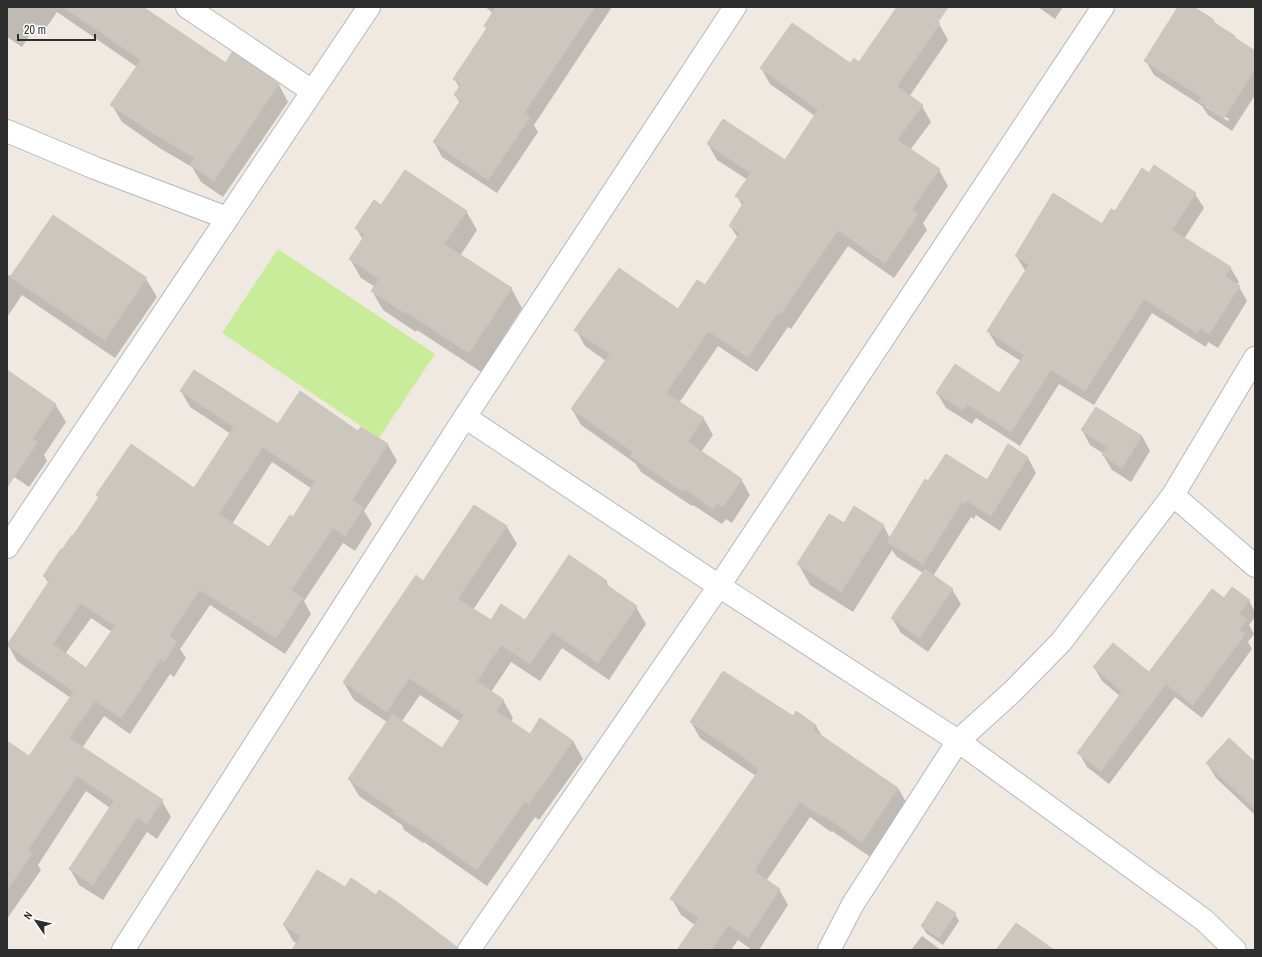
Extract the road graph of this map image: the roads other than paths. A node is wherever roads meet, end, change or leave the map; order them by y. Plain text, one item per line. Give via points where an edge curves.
1 (187, 7) edge
2 (369, 7) edge
3 (735, 7) edge
4 (1103, 7) edge
5 (312, 91) junction
6 (7, 131) edge
7 (227, 218) junction
8 (1255, 358) edge
9 (465, 417) junction
10 (1173, 495) junction
11 (7, 547) edge
12 (1255, 566) edge
13 (719, 586) junction
14 (958, 741) junction
15 (123, 950) edge
16 (469, 950) edge
17 (829, 950) edge
18 (1235, 950) edge

1 - 5 street
2 - 5 street
3 - 9 street
4 - 13 street
5 - 7 street
6 - 7 street via 95,168
7 - 11 street
8 - 10 street
9 - 13 street
9 - 15 street
10 - 12 street
10 - 14 street via 1061,642 1012,692
13 - 14 street
13 - 16 street
14 - 17 street via 853,904
14 - 18 street via 1204,920

